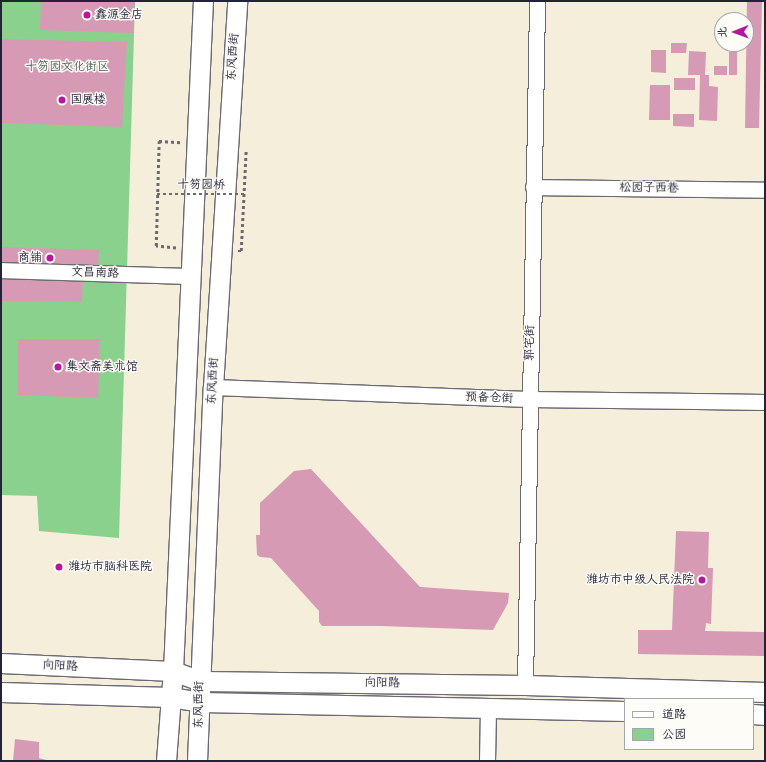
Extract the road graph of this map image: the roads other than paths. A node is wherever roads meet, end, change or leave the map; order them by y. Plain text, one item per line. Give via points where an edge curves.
1 (203, 1) edge
2 (237, 1) edge
3 (537, 1) edge
4 (533, 187) junction
5 (765, 190) edge
6 (1, 270) edge
7 (189, 276) junction
8 (212, 387) junction
9 (528, 399) junction
10 (765, 402) edge
11 (1, 663) edge
12 (173, 671) junction
13 (200, 681) junction
14 (525, 685) junction
15 (1, 692) edge
16 (765, 692) edge
17 (170, 697) junction
18 (201, 702) junction
19 (488, 706) junction
20 (624, 710) edge
21 (754, 714) edge
22 (765, 715) edge
23 (166, 761) edge
24 (197, 761) edge
25 (487, 761) edge

1 - 7 main road
2 - 8 main road, 东风西街
3 - 4 street, 郭宅街
4 - 5 street, 松园子西巷
4 - 9 street, 郭宅街
6 - 7 street, 文昌南路
7 - 12 main road
8 - 9 street, 预备仓街
8 - 13 main road, 东风西街
9 - 10 street, 预备仓街
9 - 14 street, 郭宅街
11 - 12 main road, 向阳路
12 - 13 main road, 向阳路
12 - 17 main road
13 - 14 main road, 向阳路
13 - 18 main road, 东风西街
14 - 16 main road, 向阳路
15 - 17 main road, 向阳路
17 - 18 main road, 向阳路
17 - 23 main road
18 - 19 main road, 向阳路
18 - 24 main road, 东风西街
19 - 20 main road, 向阳路
19 - 25 street
21 - 22 main road

